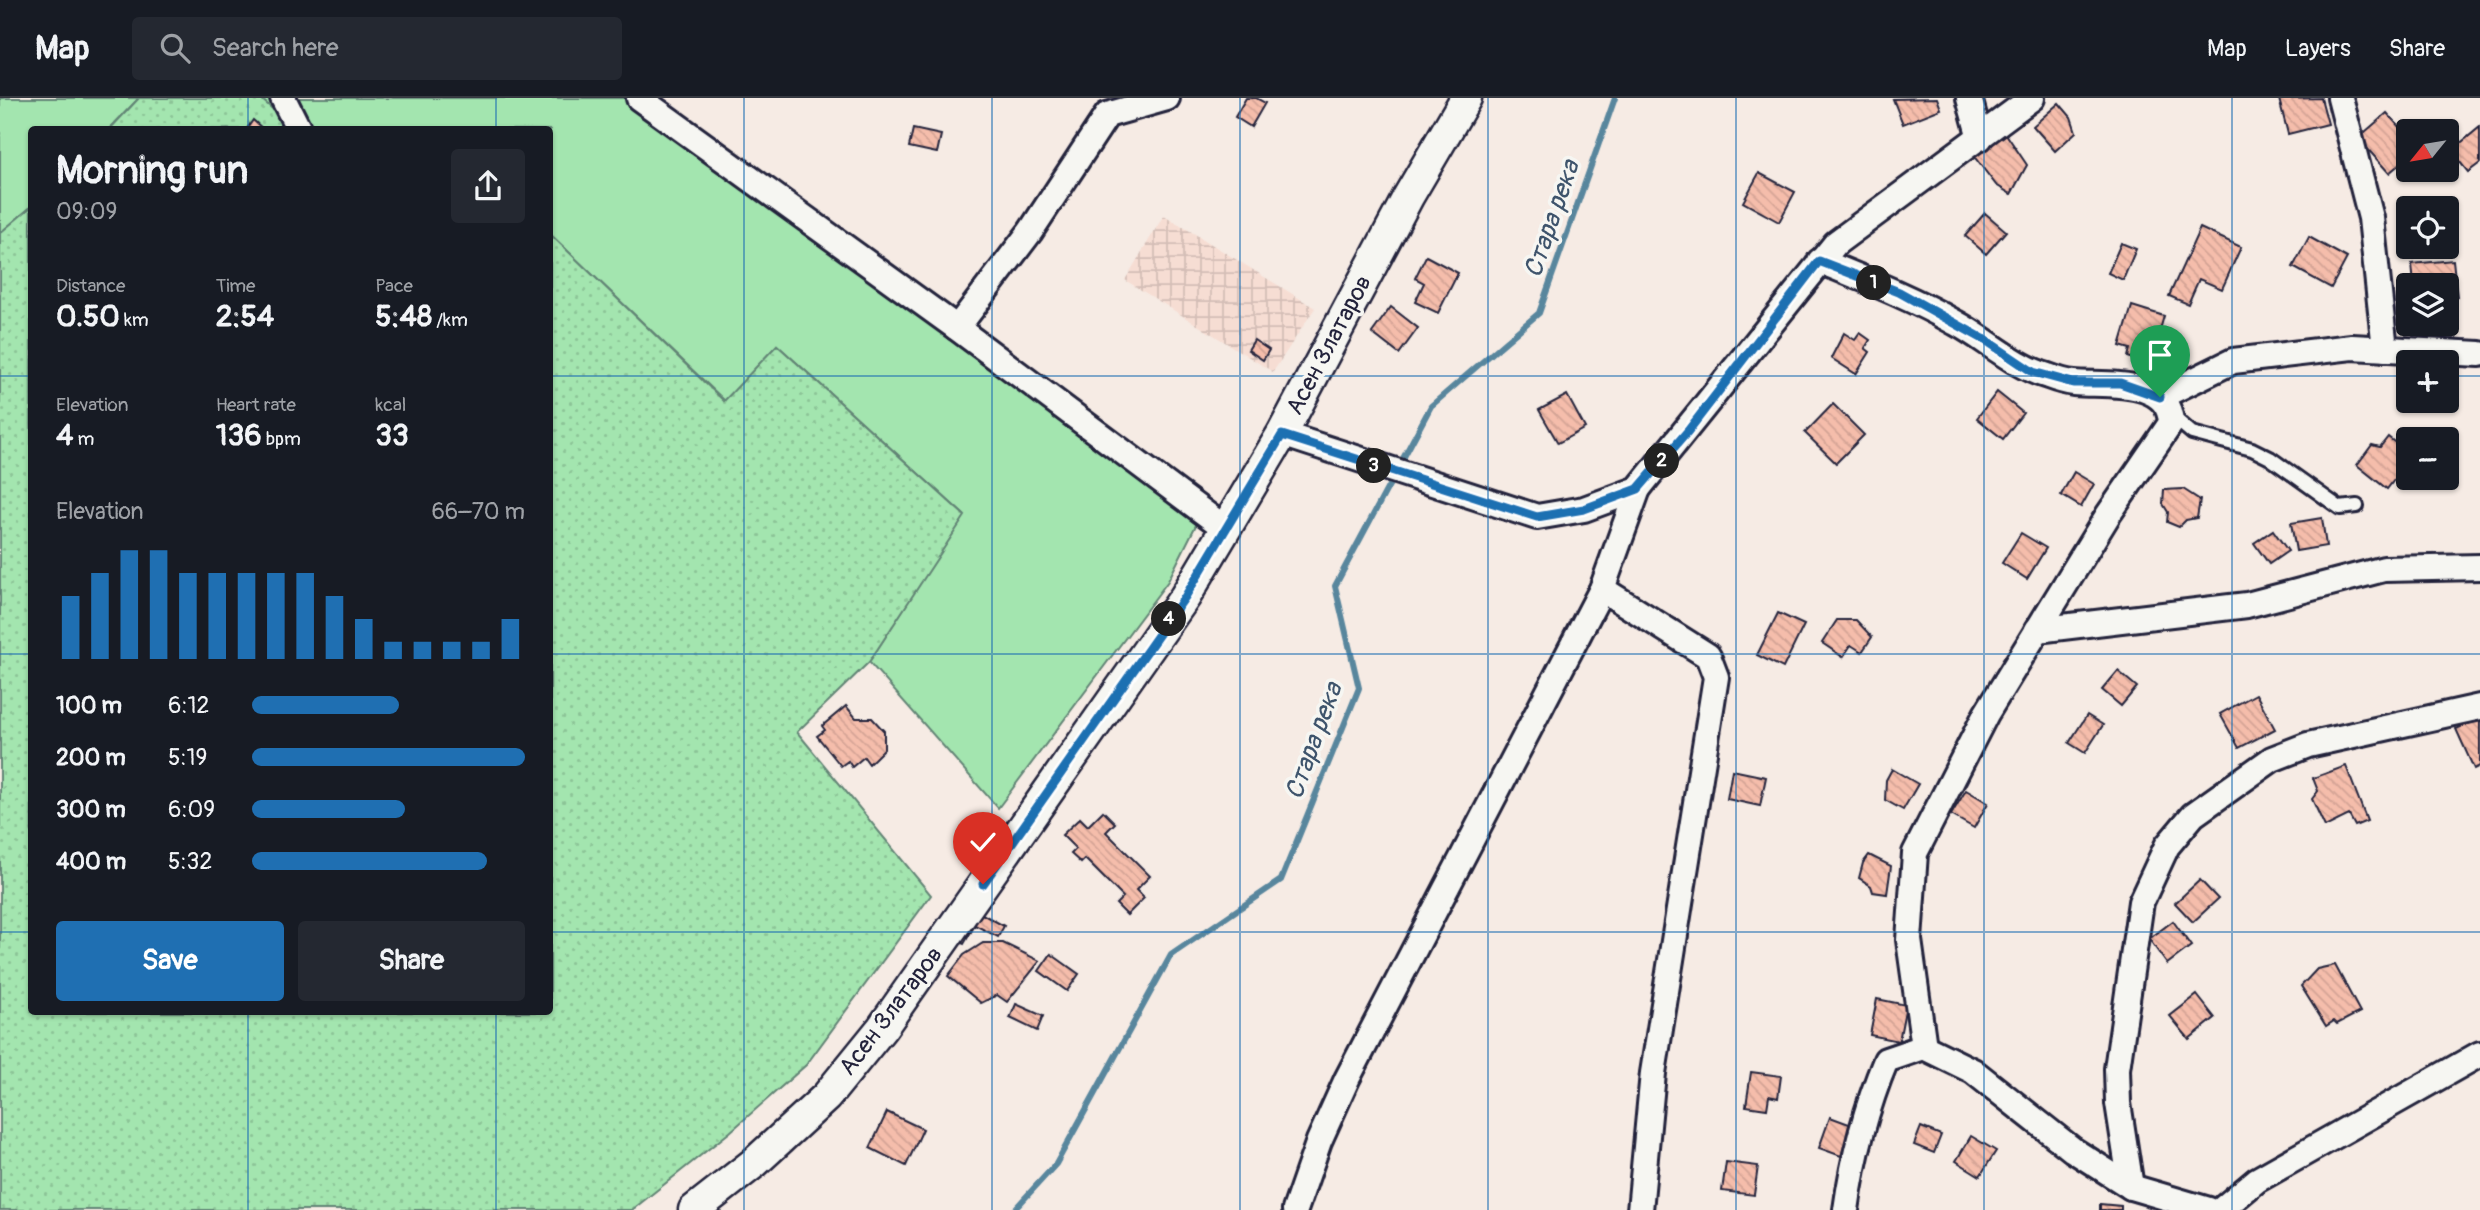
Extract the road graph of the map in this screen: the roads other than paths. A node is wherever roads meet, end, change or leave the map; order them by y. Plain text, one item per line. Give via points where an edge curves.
1 (283, 98) edge
2 (639, 98) edge
3 (1167, 98) edge
4 (1466, 98) edge
5 (1969, 98) edge
6 (2032, 98) edge
7 (2340, 98) edge
8 (297, 126) edge
9 (1980, 138) junction
10 (1819, 261) junction
11 (957, 328) junction
12 (2385, 349) junction
13 (2480, 354) edge
14 (2165, 406) junction
15 (1282, 435) junction
16 (1638, 489) junction
17 (2357, 506) dead end
18 (1226, 529) junction
19 (2480, 567) edge
20 (1602, 589) junction
21 (2037, 630) junction
22 (2480, 707) edge
23 (1924, 1047) junction
24 (2480, 1054) edge
25 (2131, 1187) junction
26 (694, 1210) edge
27 (1295, 1210) edge
28 (1640, 1210) edge
29 (1846, 1210) edge
30 (2209, 1210) edge
31 (2221, 1210) edge

1 - 8 street
2 - 11 street
3 - 11 street via 1107,115 1030,232
4 - 15 street, Асен Златаров
5 - 9 street
6 - 9 street
7 - 12 street via 2371,218
9 - 10 street via 1836,243
10 - 14 street via 1899,292 2033,372 2073,383 2120,383
10 - 16 street
11 - 18 street
12 - 13 street
12 - 14 street via 2352,347 2233,361
14 - 17 lane via 2192,433 2252,449 2340,508
14 - 21 street via 2171,423
15 - 16 street via 1537,517 1584,509
15 - 18 street, Асен Златаров
16 - 20 street
18 - 26 street, Асен Златаров via 1185,597 883,1028 826,1097
19 - 21 street via 2384,569 2247,605
20 - 27 street via 1352,1068
20 - 28 street via 1709,656 1716,677 1653,1073
21 - 23 street via 1986,714 1914,853 1909,940
22 - 25 street via 2308,745 2272,759 2193,815 2167,846 2141,902 2117,1069
23 - 25 street via 1973,1071 2073,1150
23 - 29 street via 1886,1060 1873,1092
24 - 31 street via 2257,1180
25 - 30 street

